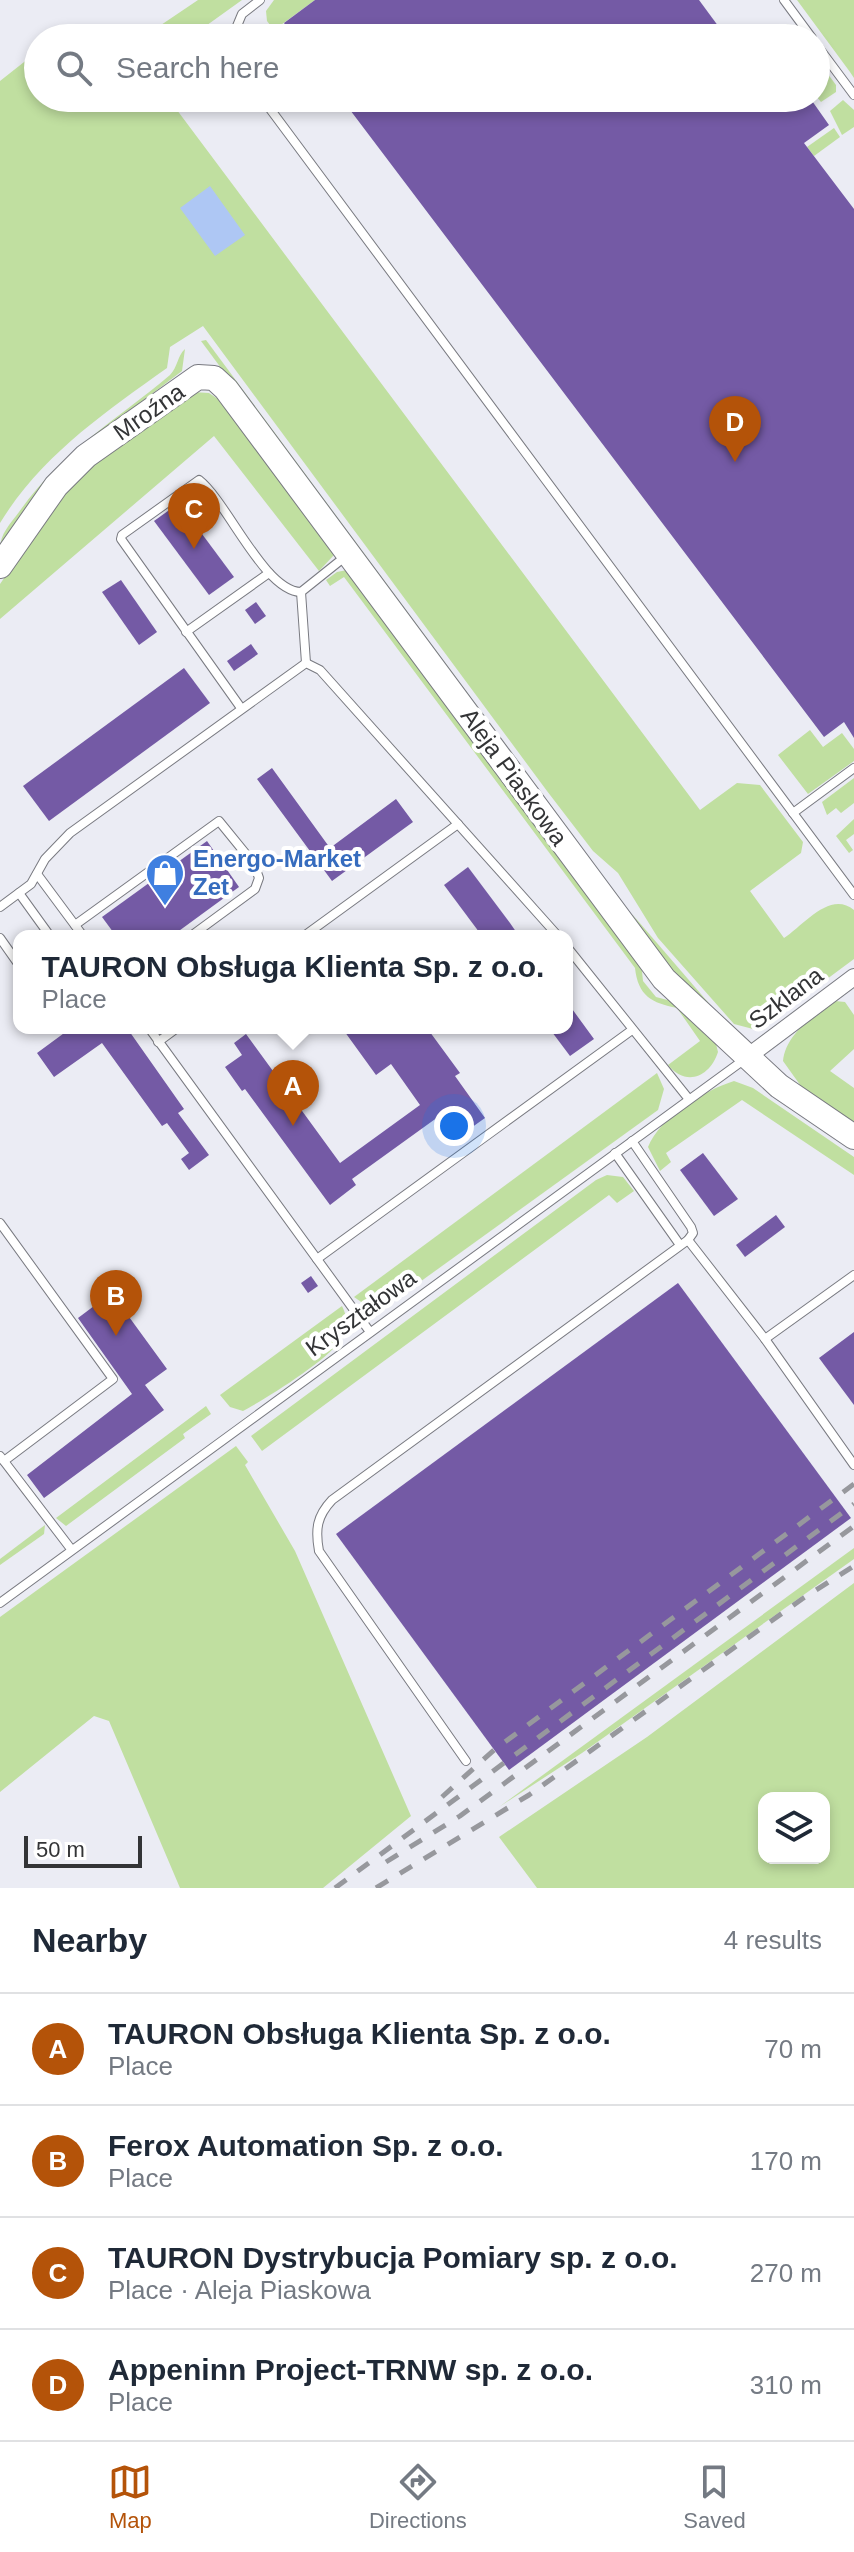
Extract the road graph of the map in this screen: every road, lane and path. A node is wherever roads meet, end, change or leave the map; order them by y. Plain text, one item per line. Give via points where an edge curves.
1 (260, 0) edge
2 (784, 0) edge
3 (238, 24) edge
4 (802, 24) edge
5 (830, 63) edge
6 (854, 95) edge
7 (272, 112) edge
8 (214, 378) joint
9 (349, 553) junction
10 (0, 566) edge
11 (269, 573) junction
12 (301, 592) junction
13 (186, 632) junction
14 (306, 663) junction
15 (241, 708) junction
16 (854, 768) edge
17 (793, 813) junction
18 (458, 824) junction
19 (37, 874) junction
20 (19, 893) junction
21 (854, 895) edge
22 (0, 907) edge
23 (75, 925) junction
24 (46, 930) edge
25 (79, 930) edge
26 (199, 930) edge
27 (312, 930) edge
28 (553, 930) edge
29 (0, 938) edge
30 (573, 954) edge
31 (13, 956) edge
32 (854, 977) edge
33 (632, 1030) junction
34 (153, 1034) edge
35 (169, 1034) edge
36 (158, 1042) junction
37 (746, 1058) junction
38 (688, 1098) junction
39 (854, 1137) edge
40 (632, 1141) junction
41 (615, 1153) junction
42 (0, 1223) edge
43 (684, 1243) junction
44 (317, 1259) junction
45 (854, 1275) edge
46 (370, 1332) junction
47 (765, 1339) junction
48 (2, 1459) edge
49 (854, 1465) edge
50 (71, 1549) junction
51 (0, 1603) edge
52 (466, 1761) dead end

1 - 3 lane
2 - 4 lane
5 - 6 lane
7 - 17 lane
8 - 9 main road, Aleja Piaskowa
8 - 10 main road, Mroźna via 198,377 86,456 56,486
9 - 12 lane
9 - 37 main road, Aleja Piaskowa via 664,979
11 - 12 lane via 293,592
11 - 13 lane
11 - 13 lane via 204,484 195,481 121,539
12 - 14 lane
13 - 15 lane
14 - 15 lane
14 - 18 lane via 320,670
15 - 19 lane via 70,833
16 - 17 lane
17 - 21 lane
18 - 27 lane
18 - 28 lane
19 - 20 lane
19 - 23 lane
20 - 22 lane
20 - 24 lane
23 - 25 lane
23 - 26 lane via 222,822 259,878 255,889
29 - 31 lane
30 - 33 lane
32 - 37 street, Szklana
33 - 38 lane
33 - 44 lane
34 - 36 lane
35 - 36 lane
36 - 44 lane
37 - 38 lane, Kryształowa
37 - 39 main road, Aleja Piaskowa
38 - 40 lane, Kryształowa
40 - 41 lane, Kryształowa
40 - 43 lane via 691,1227 693,1233
41 - 43 lane
41 - 46 lane, Kryształowa
42 - 48 lane via 113,1379
43 - 47 lane
43 - 52 lane via 321,1511 315,1532 328,1567
44 - 46 lane
45 - 47 lane
46 - 50 lane, Kryształowa
47 - 49 lane
48 - 50 lane
50 - 51 lane, Kryształowa

